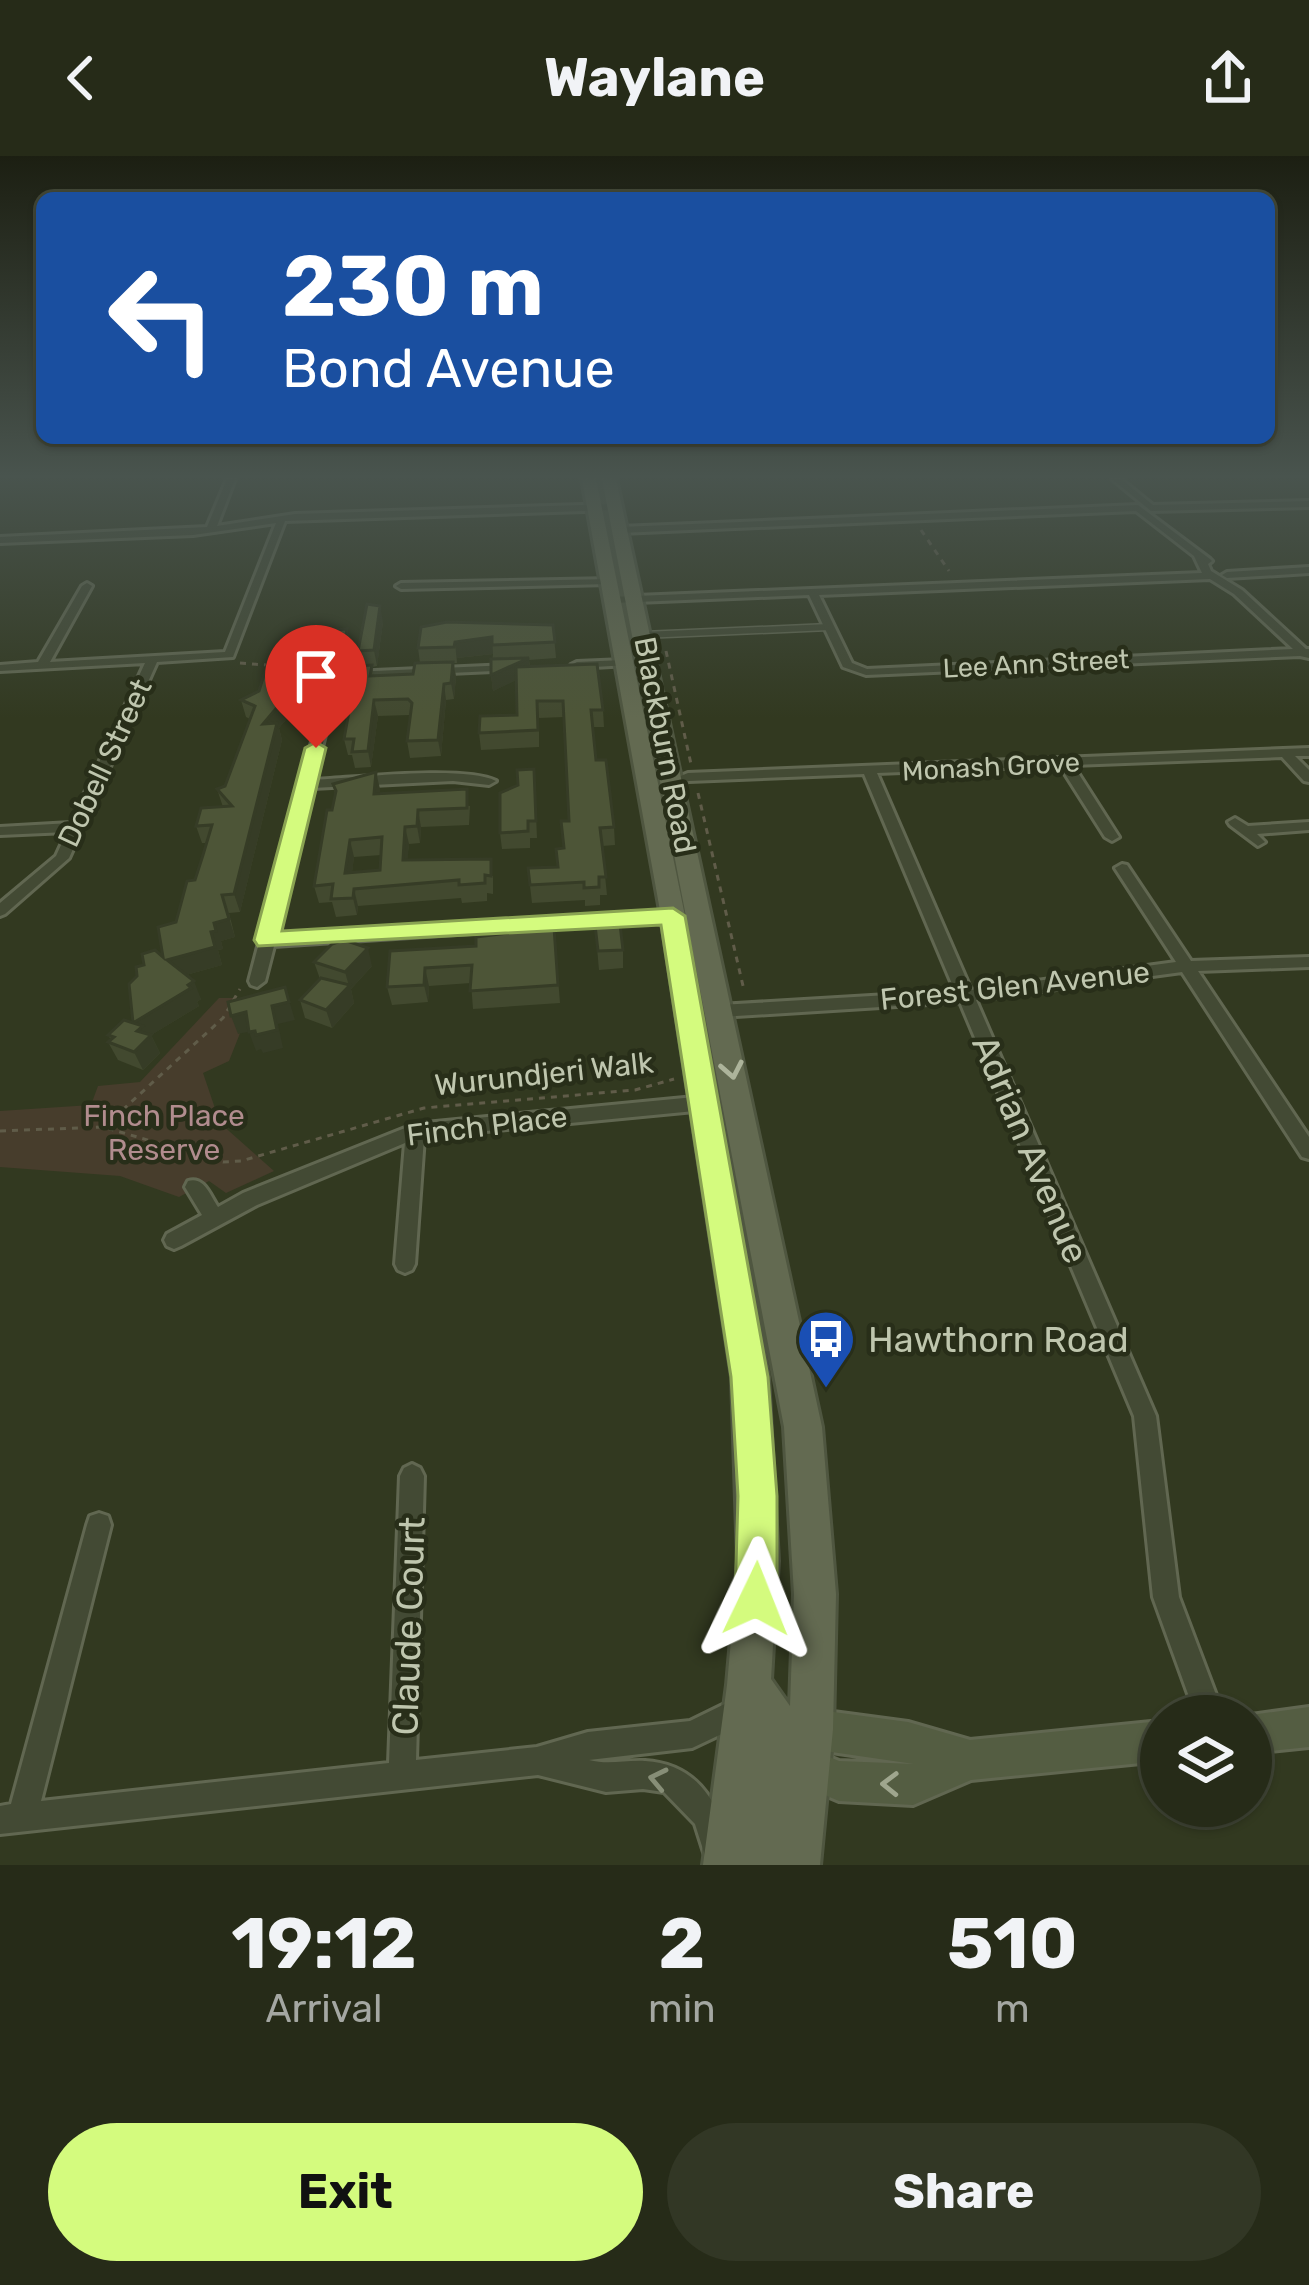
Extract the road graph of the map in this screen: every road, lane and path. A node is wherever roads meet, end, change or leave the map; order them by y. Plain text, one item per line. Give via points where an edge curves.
1 (264, 559) edge
2 (607, 559) edge
3 (627, 559) edge
4 (944, 559) edge
5 (1202, 559) edge
6 (1309, 570) edge
7 (1216, 573) junction
8 (952, 578) dead end
9 (87, 586) dead end
10 (401, 586) dead end
11 (610, 591) junction
12 (812, 591) junction
13 (636, 600) junction
14 (829, 627) junction
15 (653, 635) junction
16 (1307, 654) edge
17 (229, 655) junction
18 (152, 661) junction
19 (624, 663) junction
20 (42, 666) junction
21 (280, 666) edge
22 (564, 666) edge
23 (6, 667) edge
24 (300, 668) edge
25 (518, 668) edge
26 (334, 676) junction
27 (0, 687) edge
28 (1309, 752) edge
29 (1286, 754) junction
30 (1065, 763) junction
31 (691, 766) dead end
32 (870, 772) junction
33 (1309, 778) edge
34 (489, 781) dead end
35 (307, 784) junction
36 (684, 784) junction
37 (1309, 826) edge
38 (76, 827) junction
39 (0, 831) edge
40 (1247, 831) dead end
41 (1112, 837) dead end
42 (1122, 868) dead end
43 (0, 911) edge
44 (686, 915) junction
45 (267, 940) junction
46 (1309, 962) edge
47 (1188, 966) junction
48 (257, 981) joint
49 (965, 996) junction
50 (732, 1001) junction
51 (690, 1091) junction
52 (104, 1127) junction
53 (0, 1131) edge
54 (415, 1131) junction
55 (1309, 1152) edge
56 (196, 1187) dead end
57 (213, 1216) junction
58 (174, 1240) dead end
59 (405, 1264) dead end
60 (412, 1476) dead end
61 (99, 1525) dead end
62 (748, 1694) junction
63 (1202, 1695) edge
64 (1309, 1727) edge
65 (1272, 1731) edge
66 (1140, 1743) edge
67 (802, 1748) junction
68 (537, 1761) junction
69 (402, 1777) junction
70 (11, 1819) edge
71 (725, 1865) edge
72 (758, 1865) edge
73 (796, 1865) edge

1 - 17 street
2 - 11 main road, Blackburn Road
3 - 13 main road, Blackburn Road
4 - 8 path
5 - 7 street
6 - 7 street
7 - 12 street
7 - 16 street
9 - 20 street
10 - 11 street
11 - 13 street
11 - 19 main road, Blackburn Road
12 - 13 street
12 - 14 street, Lee Ann Street
13 - 15 main road, Blackburn Road
14 - 15 lane
14 - 16 street, Lee Ann Street via 847,665 866,672
15 - 31 path
15 - 36 main road, Blackburn Road
17 - 18 street
17 - 21 path
18 - 20 street
18 - 38 street, Dobell Street
19 - 22 street
19 - 44 main road, Blackburn Road
20 - 23 street
23 - 27 street
24 - 26 path
25 - 26 street
26 - 35 street
28 - 29 street, Monash Grove
29 - 30 street, Monash Grove
29 - 33 street
30 - 32 street, Monash Grove
30 - 41 street
32 - 36 street, Monash Grove via 688,777
32 - 49 street, Adrian Avenue
34 - 35 street
35 - 45 street
36 - 44 main road, Blackburn Road
36 - 50 path
37 - 40 street
38 - 39 street
38 - 43 street, Dobell Street via 62,858
42 - 47 street
44 - 45 street
44 - 50 main road, Blackburn Road
44 - 51 main road, Blackburn Road
45 - 48 street
46 - 47 street, Forest Glen Avenue
47 - 49 street, Forest Glen Avenue
47 - 55 street
48 - 52 path via 237,990 223,1018
49 - 50 street, Forest Glen Avenue
49 - 63 street, Adrian Avenue via 1145,1416 1166,1597
50 -> 67 main road, Blackburn Road via 810,1474 815,1594
51 - 52 path, Wurundjeri Walk via 424,1108 241,1161
51 - 54 street, Finch Place
51 - 62 main road, Blackburn Road via 744,1332 754,1430 758,1561
52 - 53 path, Wurundjeri Walk
54 - 57 street, Finch Place
54 - 59 street
56 - 57 street
57 - 58 street, Finch Place
60 - 69 street, Claude Court
61 - 70 street
62 - 67 main road
62 - 68 street via 692,1734 588,1746
62 - 71 main road, Blackburn Road
64 - 65 main road
66 - 67 main road via 970,1760 913,1785 839,1781
67 - 72 main road via 772,1788
67 - 73 main road, Blackburn Road
68 - 69 street
71 -> 68 street via 707,1815 671,1779 606,1778
69 - 70 street

